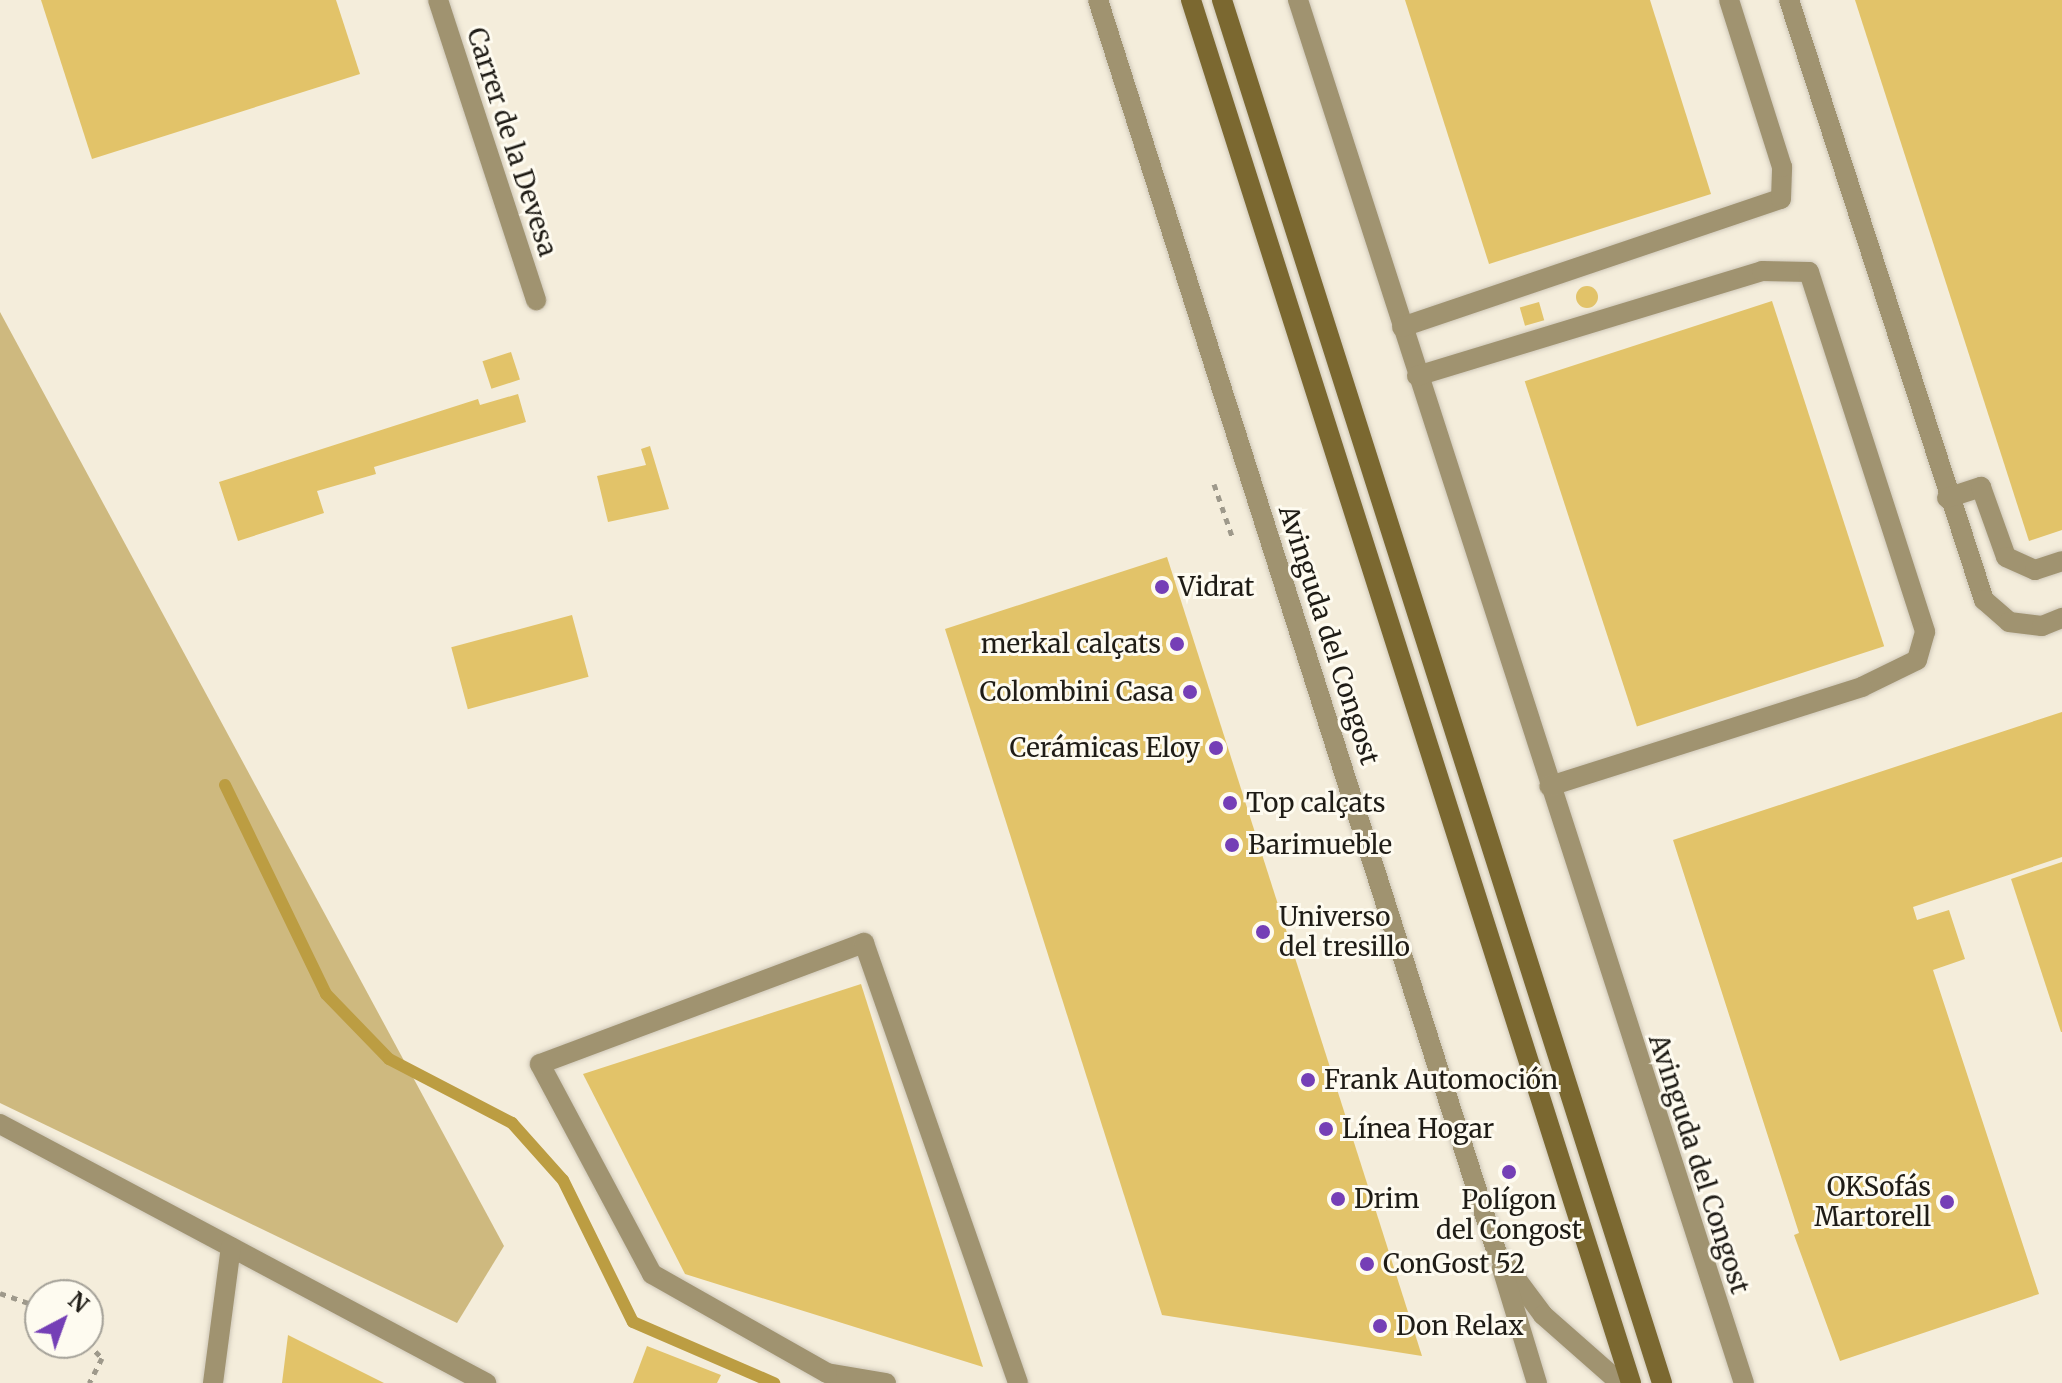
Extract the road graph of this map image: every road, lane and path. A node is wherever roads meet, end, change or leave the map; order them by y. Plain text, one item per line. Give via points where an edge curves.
1 (438, 0) edge
2 (1098, 0) edge
3 (1191, 0) edge
4 (1222, 0) edge
5 (1298, 0) edge
6 (1729, 0) edge
7 (1789, 0) edge
8 (536, 300) dead end
9 (1402, 327) junction
10 (1417, 376) junction
11 (1214, 484) dead end
12 (1947, 498) junction
13 (1233, 539) dead end
14 (2062, 561) edge
15 (2062, 618) edge
16 (1549, 786) junction
17 (0, 1124) edge
18 (231, 1247) junction
19 (1497, 1253) junction
20 (0, 1293) edge
21 (24, 1301) edge
22 (101, 1359) edge
23 (89, 1383) edge
24 (213, 1383) edge
25 (486, 1383) edge
26 (886, 1383) edge
27 (1018, 1383) edge
28 (1537, 1383) edge
29 (1620, 1383) edge
30 (1631, 1383) edge
31 (1662, 1383) edge
32 (1744, 1383) edge

1 - 8 street, Carrer de la Devesa
2 - 19 street, Avinguda del Congost
3 - 30 main road
4 - 31 main road
5 - 9 street, Avinguda del Congost
6 - 9 street via 1782,167 1781,199
7 - 12 street
9 - 10 street, Avinguda del Congost
10 - 16 street, Avinguda del Congost
10 - 16 street via 1762,271 1809,272 1906,572 1925,632 1917,660 1862,687
11 - 13 path
12 - 14 street via 1981,487 2006,557 2035,570
12 - 15 street via 1984,600 2009,622 2042,626
16 - 32 street, Avinguda del Congost
17 - 18 street
18 - 24 street
18 - 25 street
19 - 28 street
19 - 29 street, Avinguda del Congost via 1543,1315
20 - 21 path
22 - 23 path
26 - 27 street via 827,1373 652,1274 540,1064 864,943

